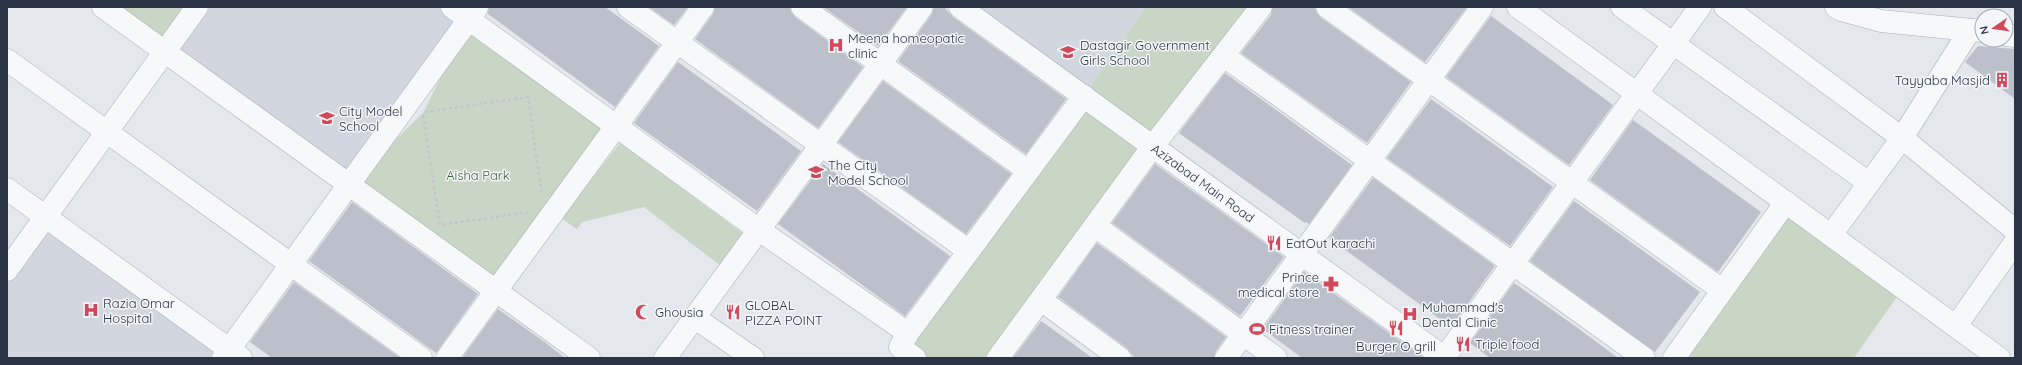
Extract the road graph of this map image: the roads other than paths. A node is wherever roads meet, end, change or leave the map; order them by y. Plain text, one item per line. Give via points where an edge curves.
1 (103, 7) edge
2 (197, 7) edge
3 (452, 7) edge
4 (628, 7) edge
5 (703, 7) edge
6 (802, 7) edge
7 (922, 7) edge
8 (960, 7) edge
9 (1261, 7) edge
10 (1327, 7) edge
11 (1482, 7) edge
12 (1518, 7) edge
13 (1622, 7) edge
14 (1700, 7) edge
15 (1725, 7) edge
16 (1836, 7) edge
17 (474, 13) edge
18 (1882, 14) edge
19 (1974, 31) edge
20 (1974, 34) edge
21 (678, 42) junction
22 (1673, 44) junction
23 (165, 52) junction
24 (1224, 56) junction
25 (7, 60) edge
26 (880, 64) junction
27 (1429, 80) junction
28 (1637, 93) junction
29 (1084, 96) junction
30 (616, 126) junction
31 (107, 132) junction
32 (1902, 138) junction
33 (821, 145) junction
34 (1153, 146) junction
35 (1370, 161) junction
36 (1028, 171) junction
37 (1572, 182) junction
38 (1869, 183) junction
39 (349, 185) junction
40 (7, 189) edge
41 (1786, 202) junction
42 (45, 217) junction
43 (1095, 226) junction
44 (759, 230) junction
45 (2015, 230) edge
46 (1831, 235) junction
47 (2015, 242) edge
48 (969, 251) junction
49 (1302, 254) junction
50 (1513, 264) junction
51 (291, 265) junction
52 (7, 270) edge
53 (1722, 290) junction
54 (496, 291) junction
55 (1041, 300) junction
56 (695, 318) junction
57 (1956, 326) junction
58 (1244, 335) junction
59 (904, 349) edge
60 (231, 355) edge
61 (421, 358) edge
62 (447, 358) edge
63 (589, 358) edge
64 (666, 358) edge
65 (753, 358) edge
66 (998, 358) edge
67 (1120, 358) edge
68 (1226, 358) edge
69 (1276, 358) edge
70 (1445, 358) edge
71 (1644, 358) edge
72 (1674, 358) edge
73 (1999, 358) edge

1 - 23 street
2 - 23 street
3 - 17 street
4 - 21 street
5 - 21 street
6 - 26 street
7 - 26 street
8 - 29 street, Azizabad Main Road
9 - 24 street
10 - 27 street
11 - 27 street
12 - 28 street
13 - 22 street
14 - 22 street
15 - 32 street
16 - 18 street via 1841,10
17 - 30 street
17 - 39 street
18 - 19 street
20 - 32 street
21 - 30 street
21 - 33 street
22 - 28 street
22 - 38 street
23 - 31 street
23 - 39 street
24 - 34 street
24 - 35 street
25 - 31 street
26 - 33 street
26 - 36 street
27 - 35 street
27 - 37 street
28 - 37 street
28 - 41 street
29 - 34 street, Azizabad Main Road
29 - 36 street
30 - 44 street
30 - 54 street
31 - 42 street
31 - 51 street
32 - 38 street
32 - 45 street
33 - 44 street
33 - 48 street
34 - 43 street
34 - 49 street, Azizabad Main Road
35 - 49 street
35 - 50 street
36 - 48 street
37 - 50 street
37 - 53 street
38 - 46 street
39 - 51 street
39 - 54 street
40 - 42 street
41 - 46 street
41 - 53 street
42 - 52 street
42 - 60 street
43 - 55 street
43 - 58 street
44 - 56 street
44 - 59 street
46 - 57 street
47 - 57 street
48 - 59 street
49 - 58 street
49 - 70 street, Azizabad Main Road
50 - 70 street
50 - 71 street
51 - 60 street
51 - 61 street
53 - 72 street
54 - 62 street
54 - 63 street
55 - 66 street
55 - 67 street
56 - 64 street
56 - 65 street
57 - 73 street
58 - 68 street
58 - 69 street

